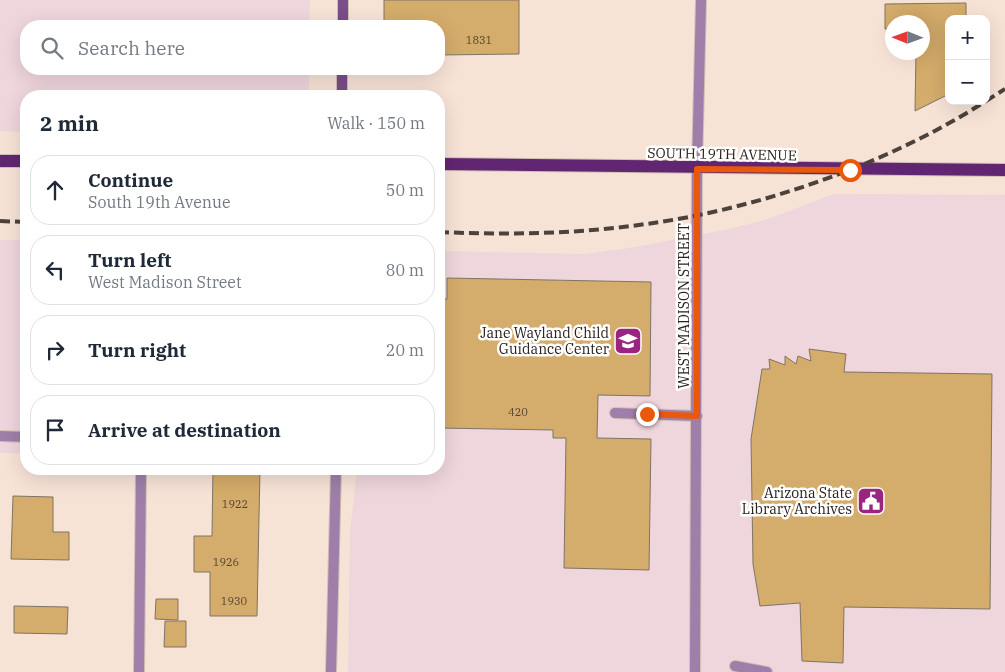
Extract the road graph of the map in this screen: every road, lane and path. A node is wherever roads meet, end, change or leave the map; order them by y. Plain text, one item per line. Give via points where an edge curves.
1 (343, 0) edge
2 (701, 0) edge
3 (343, 20) edge
4 (342, 75) edge
5 (342, 90) edge
6 (0, 161) edge
7 (20, 161) edge
8 (445, 164) edge
9 (697, 169) junction
10 (1005, 170) edge
11 (615, 413) dead end
12 (697, 416) junction
13 (0, 436) edge
14 (20, 437) edge
15 (141, 475) edge
16 (336, 475) edge
17 (735, 666) dead end
18 (139, 672) edge
19 (331, 672) edge
20 (695, 672) edge
21 (768, 672) edge

1 - 3 main road
2 - 9 street, WEST MADISON STREET
4 - 5 main road
6 - 7 main road
8 - 9 main road, SOUTH 19TH AVENUE
9 - 10 main road, SOUTH 19TH AVENUE
9 - 12 street, WEST MADISON STREET
11 - 12 street
12 - 20 street, WEST MADISON STREET
13 - 14 street
15 - 18 street
16 - 19 street
17 - 21 street

